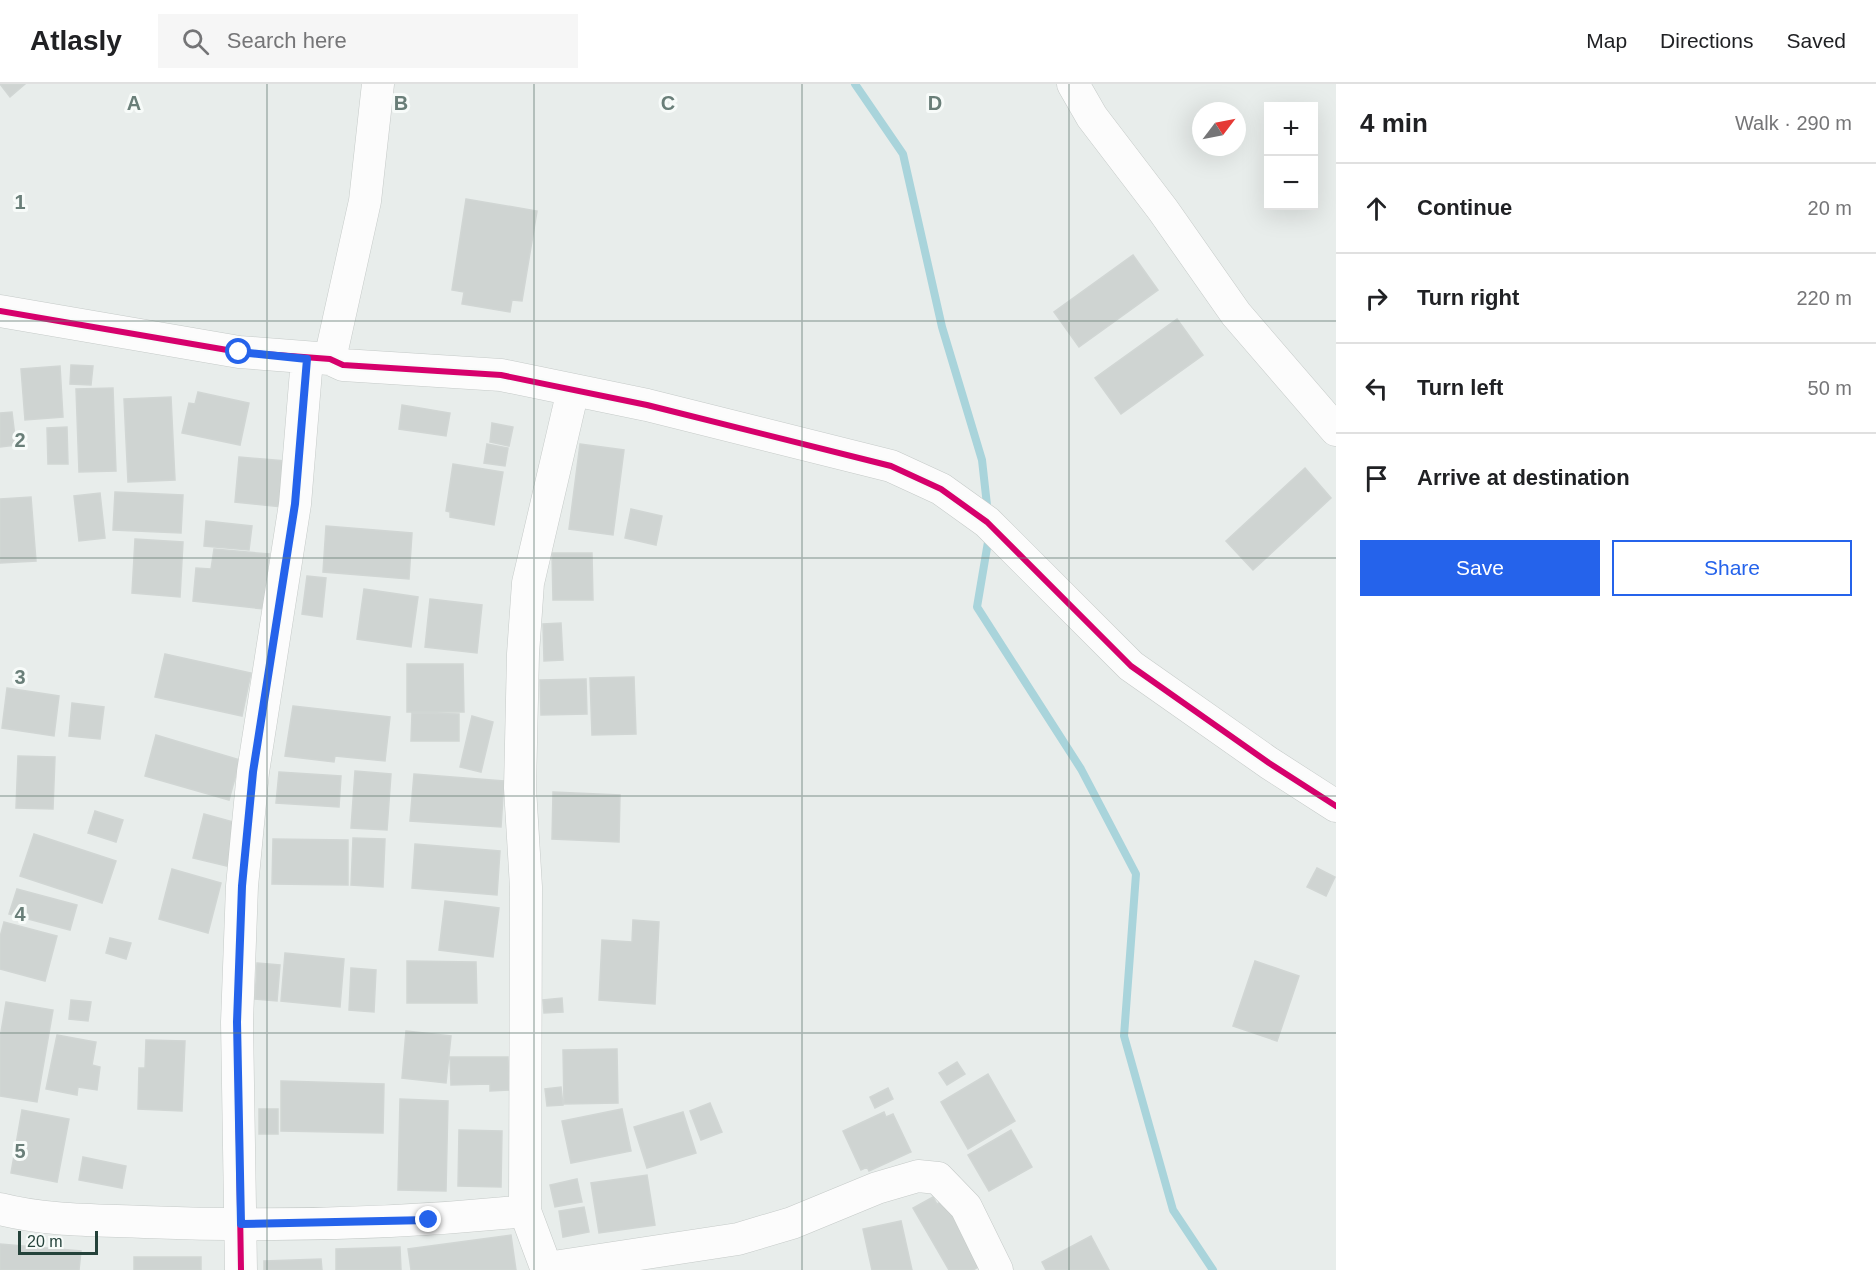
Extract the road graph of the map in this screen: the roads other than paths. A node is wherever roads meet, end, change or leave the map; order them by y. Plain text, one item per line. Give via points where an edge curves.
1 (378, 84) edge
2 (1072, 84) edge
3 (0, 311) edge
4 (318, 359) junction
5 (573, 390) junction
6 (1336, 430) edge
7 (1336, 806) edge
8 (0, 1209) edge
9 (525, 1211) junction
10 (241, 1224) junction
11 (708, 1257) edge
12 (547, 1269) edge
13 (241, 1270) edge
14 (997, 1270) edge

1 - 4 street via 365,201
2 - 6 street via 1236,314
3 - 4 street via 239,352
4 - 5 street via 343,365 501,375
4 - 10 street via 253,772 242,886 237,1022
5 - 7 street via 891,466 941,489 987,522 1131,666
5 - 9 street via 528,583 523,654 520,788 526,887
8 - 10 street via 34,1217
9 - 10 street via 429,1220
9 - 12 street
10 - 13 street
11 - 12 street
11 - 14 street via 738,1239 918,1176 938,1178 966,1207

